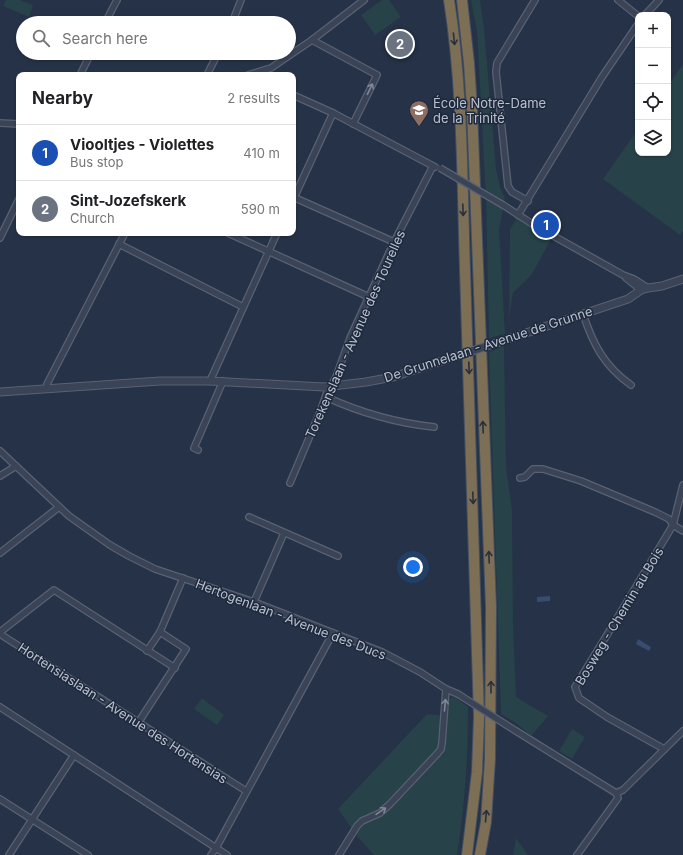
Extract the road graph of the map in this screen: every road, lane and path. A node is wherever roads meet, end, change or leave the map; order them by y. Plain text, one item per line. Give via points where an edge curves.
1 (117, 0) edge
2 (241, 0) edge
3 (364, 0) edge
4 (449, 0) edge
5 (462, 0) edge
6 (535, 0) edge
7 (618, 0) edge
8 (659, 0) edge
9 (356, 3) edge
10 (648, 12) edge
11 (635, 14) edge
12 (109, 16) edge
13 (235, 16) edge
14 (635, 28) edge
15 (312, 40) junction
16 (296, 51) edge
17 (88, 60) edge
18 (214, 60) edge
19 (283, 60) edge
20 (82, 72) edge
21 (208, 72) edge
22 (260, 72) edge
23 (296, 96) edge
24 (333, 113) junction
25 (0, 123) edge
26 (16, 124) edge
27 (353, 124) junction
28 (433, 166) junction
29 (296, 194) edge
30 (296, 199) edge
31 (528, 200) junction
32 (16, 205) edge
33 (518, 215) junction
34 (123, 236) edge
35 (234, 236) edge
36 (276, 236) edge
37 (0, 238) edge
38 (394, 242) junction
39 (119, 244) junction
40 (268, 252) junction
41 (623, 275) junction
42 (683, 279) edge
43 (648, 288) junction
44 (640, 290) junction
45 (369, 297) junction
46 (243, 307) junction
47 (583, 314) junction
48 (210, 381) junction
49 (224, 381) junction
50 (631, 385) dead end
51 (331, 386) junction
52 (47, 389) junction
53 (0, 392) edge
54 (326, 397) junction
55 (434, 427) dead end
56 (198, 450) dead end
57 (0, 451) edge
58 (16, 466) junction
59 (0, 476) edge
60 (520, 478) dead end
61 (290, 483) dead end
62 (683, 485) edge
63 (59, 507) junction
64 (249, 517) dead end
65 (673, 525) junction
66 (683, 531) edge
67 (284, 533) junction
68 (0, 553) edge
69 (338, 556) dead end
70 (183, 578) junction
71 (254, 602) junction
72 (160, 632) junction
73 (0, 633) edge
74 (333, 633) junction
75 (147, 651) junction
76 (175, 668) junction
77 (446, 689) junction
78 (0, 707) edge
79 (138, 723) junction
80 (683, 731) edge
81 (664, 749) junction
82 (74, 755) junction
83 (246, 791) junction
84 (616, 793) junction
85 (0, 799) edge
86 (32, 820) junction
87 (216, 848) junction
88 (9, 855) edge
89 (88, 855) edge
90 (212, 855) edge
91 (227, 855) edge
92 (339, 855) edge
93 (468, 855) edge
94 (480, 855) edge
95 (577, 855) edge

1 - 12 street
2 - 13 street
3 - 9 street
4 -> 93 highway via 459,108 479,717 477,772
94 -> 5 highway via 486,822 490,759 490,607 472,108
6 - 31 street via 497,63 496,72 508,186 512,192
7 - 11 street
8 - 10 street
9 - 15 street
14 - 31 street via 602,77
15 - 16 street
27 -> 15 street via 377,75
17 - 20 street
18 - 21 street
19 - 22 street
23 - 24 street
24 - 27 street
24 - 29 street
25 - 26 street
27 - 28 street
28 - 33 street, bridge
28 - 38 street, Torekenslaan - Avenue des Tourelles
30 - 38 street
31 - 33 street
32 - 37 street
33 - 41 street
34 - 39 street
35 - 40 street
36 - 40 street
38 - 45 street, Torekenslaan - Avenue des Tourelles
39 - 46 street
39 - 52 street via 47,384
40 - 45 street
40 - 46 street
41 - 43 street
41 - 44 street
42 - 43 street, De Grunnelaan - Avenue de Grunne
43 - 44 street, De Grunnelaan - Avenue de Grunne
44 - 47 street, De Grunnelaan - Avenue de Grunne via 628,299
45 - 51 street, Torekenslaan - Avenue des Tourelles
46 - 48 street
47 - 50 street via 599,354 618,376
47 - 51 street, De Grunnelaan - Avenue de Grunne, bridge via 393,377
48 - 49 street, De Grunnelaan - Avenue de Grunne
48 - 52 street, De Grunnelaan - Avenue de Grunne via 160,381
49 - 51 street, De Grunnelaan - Avenue de Grunne
49 - 56 street via 194,448
51 - 54 street, Torekenslaan - Avenue des Tourelles
52 - 53 street, De Grunnelaan - Avenue de Grunne
54 - 55 street via 373,414 413,425
54 - 61 street, Torekenslaan - Avenue des Tourelles
57 - 58 street, Hertogenlaan - Avenue des Ducs
58 - 59 street
58 - 63 street, Hertogenlaan - Avenue des Ducs
60 - 65 street via 525,477 533,469 543,469 581,481 644,507 669,519
62 - 65 street, Bosweg - Chemin au Bois
63 - 68 street
63 - 70 street, Hertogenlaan - Avenue des Ducs via 81,525 123,552 155,569
64 - 67 street
65 - 66 street
65 - 81 street, Bosweg - Chemin au Bois via 575,686 579,698 606,717
67 - 69 street
67 - 71 street
70 - 71 street, Hertogenlaan - Avenue des Ducs
70 - 72 street
71 - 74 street, Hertogenlaan - Avenue des Ducs
72 - 75 street
72 - 76 street via 186,649
73 - 75 street via 54,590
73 - 79 street, Hortensiaslaan - Avenue des Hortensias
74 - 77 street, Hertogenlaan - Avenue des Ducs via 382,652
74 - 83 street
75 - 76 street
76 - 79 street
77 - 84 street, Hertogenlaan - Avenue des Ducs, bridge
92 -> 77 street via 362,821 380,813 437,754 442,743
78 - 82 street
79 - 83 street, Hortensiaslaan - Avenue des Hortensias
80 - 81 street
81 - 84 street via 623,790
82 - 86 street
82 - 87 street
83 - 87 street
84 - 95 street via 618,798
85 - 86 street
86 - 88 street
86 - 89 street
87 - 90 street
87 - 91 street

